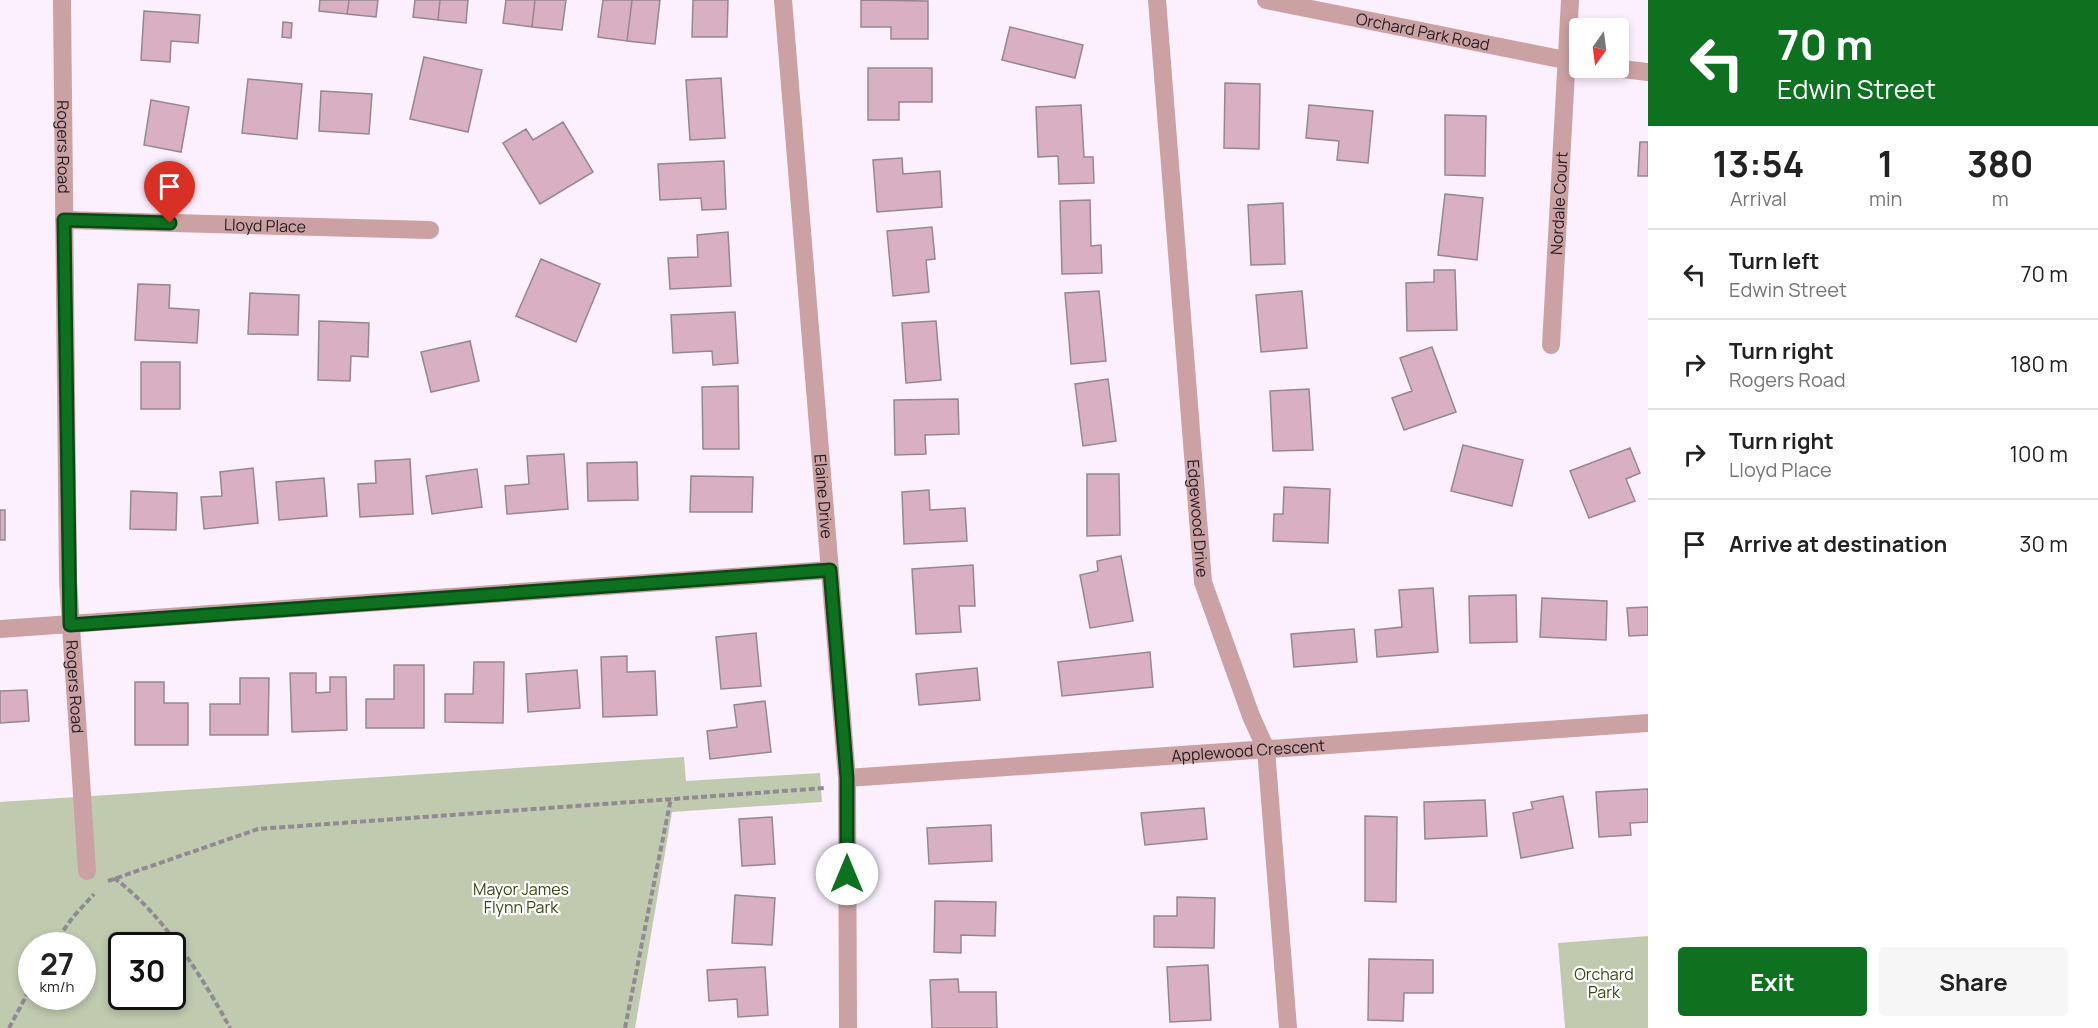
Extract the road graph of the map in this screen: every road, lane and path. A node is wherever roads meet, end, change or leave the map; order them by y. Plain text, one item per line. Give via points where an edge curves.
1 (62, 0) edge
2 (783, 0) edge
3 (1157, 0) edge
4 (1266, 0) edge
5 (1570, 0) edge
6 (1571, 18) edge
7 (1569, 62) edge
8 (1629, 70) edge
9 (1648, 72) edge
10 (1572, 78) edge
11 (64, 220) junction
12 (430, 230) dead end
13 (1551, 345) dead end
14 (830, 570) junction
15 (70, 625) junction
16 (0, 629) edge
17 (1648, 723) edge
18 (1266, 749) junction
19 (847, 782) junction
20 (671, 798) junction
21 (87, 871) joint
22 (114, 878) junction
23 (63, 932) edge
24 (19, 1010) edge
25 (9, 1028) edge
26 (230, 1028) edge
27 (625, 1028) edge
28 (848, 1028) edge
29 (1288, 1028) edge

1 - 11 street, Rogers Road
2 - 14 street, Elaine Drive
3 - 18 street, Edgewood Drive via 1203,582
4 - 7 street, Orchard Park Road
5 - 6 street, Nordale Court
8 - 9 street
10 - 13 street, Nordale Court
11 - 12 street, Lloyd Place
11 - 15 street, Rogers Road
14 - 15 street
14 - 19 street, Elaine Drive
15 - 16 street
15 - 21 street, Rogers Road
17 - 18 street, Applewood Crescent
18 - 19 street, Applewood Crescent
18 - 29 street, Edgewood Drive
19 - 20 path
19 - 28 street, Elaine Drive
20 - 22 path via 258,829
20 - 27 path
21 - 22 path
22 - 23 path via 88,900
22 - 26 path via 154,914 211,993
24 - 25 path

